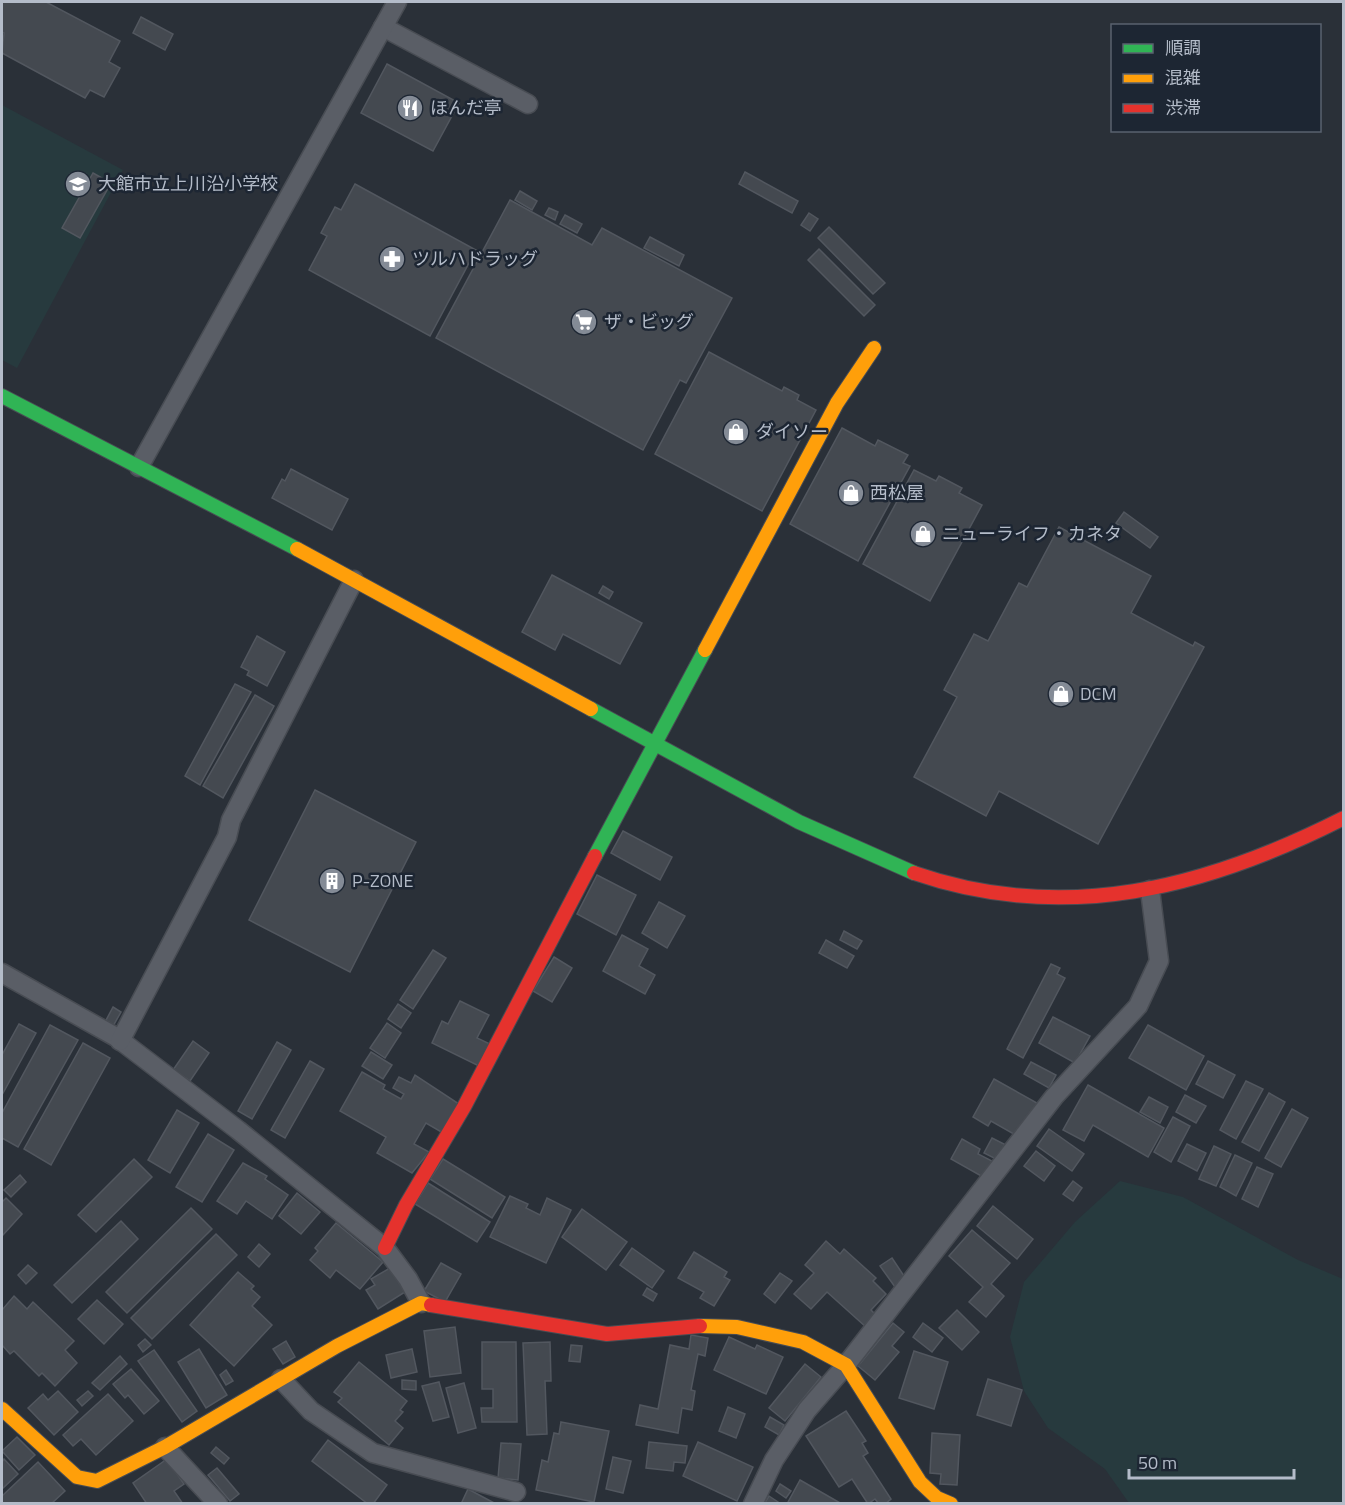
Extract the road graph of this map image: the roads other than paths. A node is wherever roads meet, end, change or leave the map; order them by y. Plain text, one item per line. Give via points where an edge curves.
1 (397, 2) edge
2 (382, 27) junction
3 (528, 104) dead end
4 (874, 348) dead end
5 (2, 396) edge
6 (139, 467) junction
7 (354, 580) junction
8 (656, 744) junction
9 (1344, 818) edge
10 (1150, 890) junction
11 (2, 973) edge
12 (120, 1041) junction
13 (385, 1248) junction
14 (421, 1303) junction
15 (846, 1365) junction
16 (281, 1379) junction
17 (2, 1409) edge
18 (165, 1447) junction
19 (516, 1492) dead end
20 (218, 1503) edge
21 (753, 1503) edge
22 (951, 1503) edge

1 - 2 street
2 - 3 street
2 - 6 street
4 - 8 street via 837,403
5 - 6 street
6 - 7 street
7 - 8 street
7 - 12 street via 231,820 227,837
8 - 10 street via 848,846 948,884 1045,897
8 - 13 street
9 - 10 street via 1248,865
10 - 15 street via 1159,961 1138,1006 1054,1097
11 - 12 street
12 - 13 street
13 - 14 street
14 - 15 street via 607,1334 681,1326 737,1327 803,1342
14 - 16 street
15 - 21 street via 807,1410 774,1460
15 - 22 street via 920,1482 937,1498
16 - 18 street
16 - 19 street via 311,1411 374,1454
17 - 18 street via 77,1477 97,1481
18 - 20 street

